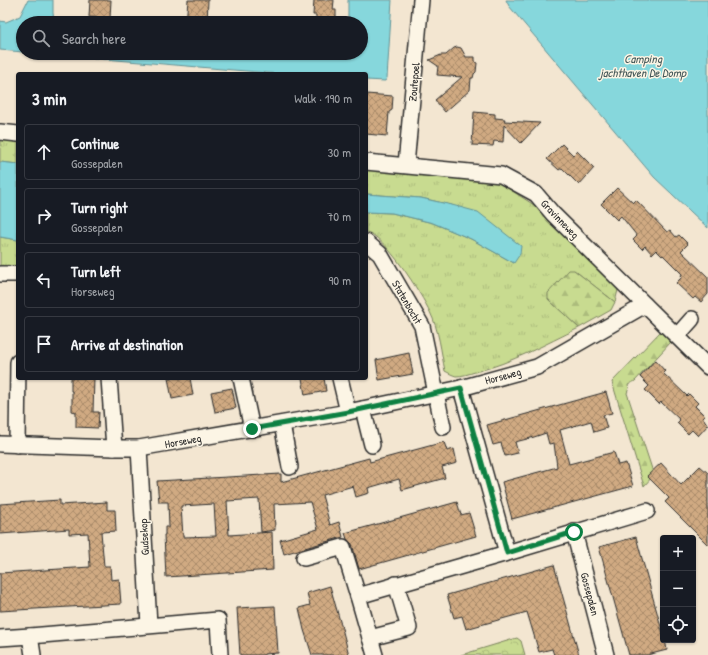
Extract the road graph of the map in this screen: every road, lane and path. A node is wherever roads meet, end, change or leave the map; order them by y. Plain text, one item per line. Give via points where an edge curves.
1 (422, 0) edge
2 (0, 132) edge
3 (16, 134) edge
4 (368, 162) edge
5 (406, 165) junction
6 (368, 244) edge
7 (0, 274) edge
8 (16, 274) edge
9 (645, 305) junction
10 (692, 319) dead end
11 (677, 336) junction
12 (708, 367) edge
13 (18, 380) edge
14 (109, 380) edge
15 (241, 380) edge
16 (340, 380) edge
17 (461, 388) junction
18 (435, 393) junction
19 (363, 409) junction
20 (348, 412) junction
21 (282, 424) junction
22 (443, 427) dead end
23 (252, 429) junction
24 (0, 444) edge
25 (17, 445) junction
26 (372, 445) dead end
27 (114, 448) junction
28 (139, 448) junction
29 (290, 467) dead end
30 (647, 511) dead end
31 (574, 532) junction
32 (507, 553) junction
33 (304, 558) dead end
34 (396, 584) junction
35 (358, 596) junction
36 (149, 625) junction
37 (30, 636) junction
38 (0, 638) edge
39 (370, 638) junction
40 (33, 655) edge
41 (220, 655) edge
42 (374, 655) edge
43 (606, 655) edge

1 - 5 street, Zoutepoel
2 - 3 street
4 - 5 street, Gravinneweg
5 - 9 street, Gravinneweg via 501,175 536,194
6 - 18 street, Statenbocht via 380,254 422,326
7 - 8 street
9 - 11 street, Gravinneweg
9 - 17 street, Horseweg via 537,367
10 - 11 street
11 - 12 street, Gravinneweg
13 - 25 street
14 - 27 street
15 - 23 street
16 - 20 street
17 - 18 street, Horseweg
17 - 32 street
18 - 19 street, Horseweg
18 - 22 street, Statenbocht
19 - 20 street, Horseweg
19 - 26 street
20 - 21 street, Horseweg
21 - 23 street, Horseweg
21 - 29 street
23 - 28 street, Horseweg
24 - 25 street, Horseweg
25 - 27 street, Horseweg
27 - 28 street, Horseweg
28 - 36 street, Gudsekop
30 - 31 street
31 - 32 street
31 - 43 street, Gossepalen
32 - 34 street
33 - 35 street via 342,547
34 - 35 street
34 - 39 street via 409,628
35 - 39 street
36 - 37 street
36 - 41 street via 218,620
37 - 38 street
37 - 40 street
39 - 42 street

